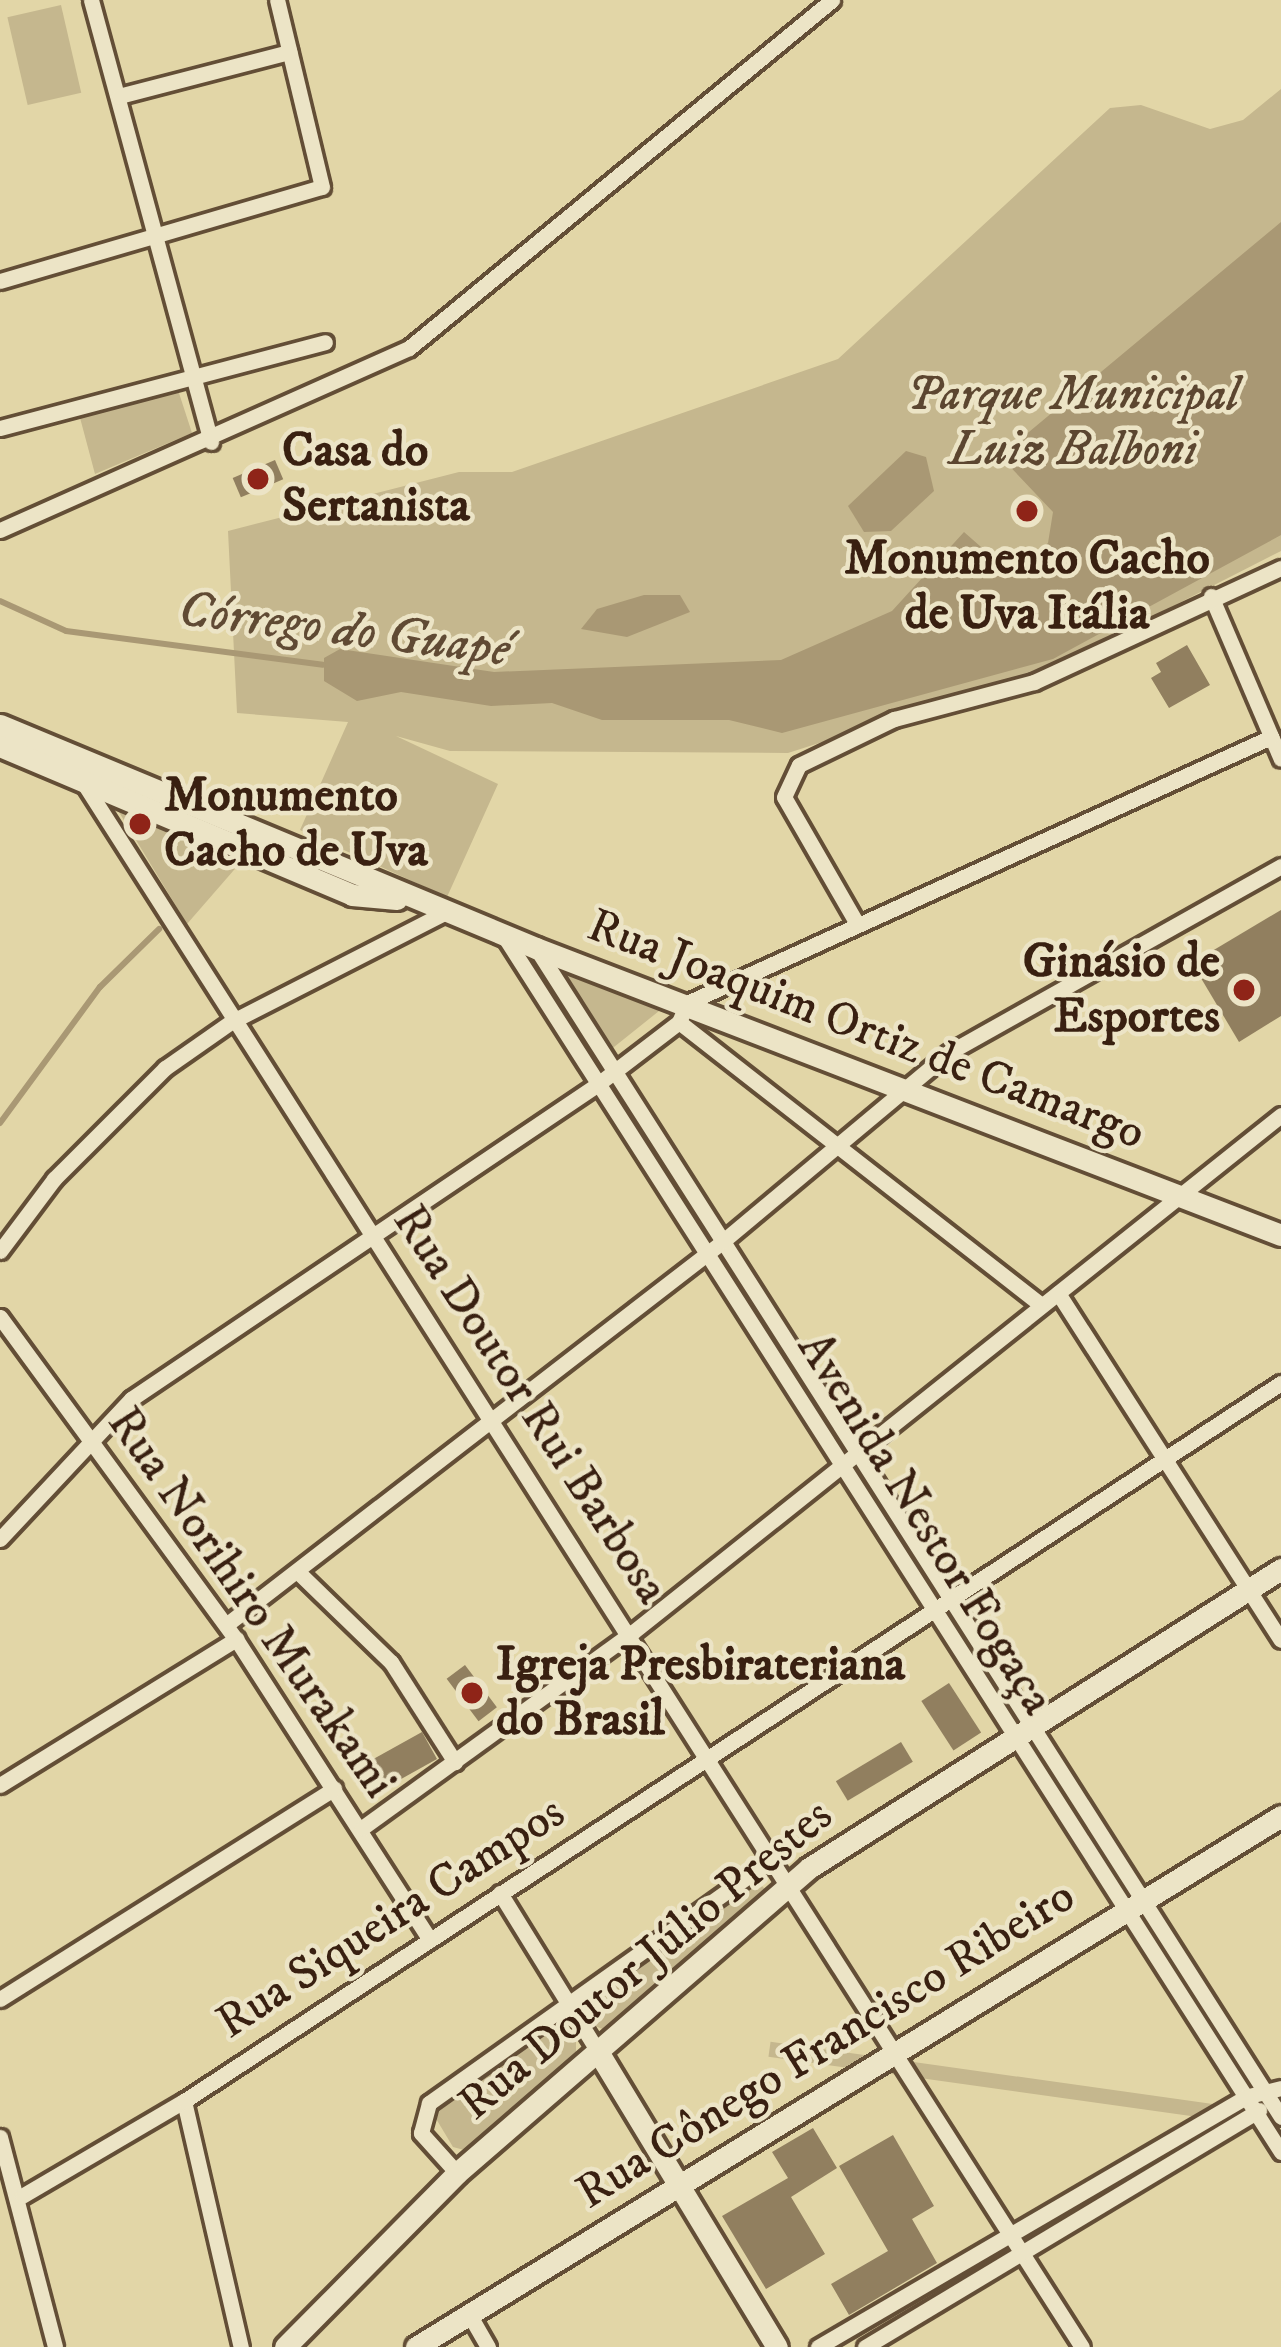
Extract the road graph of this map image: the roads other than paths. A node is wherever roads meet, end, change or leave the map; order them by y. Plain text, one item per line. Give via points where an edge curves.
1 (91, 0) edge
2 (277, 0) edge
3 (824, 1) edge
4 (289, 52) junction
5 (119, 97) junction
6 (155, 239) junction
7 (0, 281) edge
8 (325, 342) dead end
9 (193, 375) junction
10 (0, 428) edge
11 (211, 442) junction
12 (0, 530) edge
13 (1281, 568) edge
14 (1211, 596) junction
15 (0, 725) edge
16 (1271, 737) junction
17 (0, 746) edge
18 (63, 751) junction
19 (1281, 759) edge
20 (82, 781) junction
21 (1281, 866) edge
22 (422, 902) junction
23 (446, 912) junction
24 (856, 922) junction
25 (504, 936) junction
26 (536, 949) junction
27 (683, 1013) junction
28 (231, 1022) junction
29 (605, 1079) junction
30 (904, 1089) junction
31 (1281, 1114) edge
32 (839, 1148) junction
33 (1181, 1197) junction
34 (1281, 1235) edge
35 (376, 1239) junction
36 (722, 1242) junction
37 (0, 1251) edge
38 (707, 1253) junction
39 (1058, 1293) junction
40 (1040, 1304) junction
41 (0, 1317) edge
42 (784, 1339) junction
43 (768, 1349) junction
44 (1281, 1383) edge
45 (820, 1395) junction
46 (803, 1405) junction
47 (494, 1418) junction
48 (89, 1441) junction
49 (857, 1453) junction
50 (1167, 1459) junction
51 (842, 1465) junction
52 (0, 1538) edge
53 (1281, 1569) edge
54 (299, 1573) junction
55 (1248, 1589) junction
56 (952, 1600) junction
57 (933, 1612) junction
58 (231, 1632) junction
59 (633, 1632) junction
60 (1281, 1640) edge
61 (1024, 1734) junction
62 (710, 1754) junction
63 (455, 1762) junction
64 (0, 1785) edge
65 (334, 1789) junction
66 (1281, 1816) edge
67 (362, 1828) junction
68 (776, 1856) junction
69 (793, 1882) junction
70 (500, 1892) junction
71 (1145, 1898) junction
72 (1124, 1911) junction
73 (430, 1940) junction
74 (0, 1999) edge
75 (569, 2003) junction
76 (1211, 2005) junction
77 (1193, 2016) junction
78 (896, 2052) junction
79 (600, 2055) junction
80 (1245, 2097) junction
81 (1276, 2097) edge
82 (184, 2101) junction
83 (1255, 2113) junction
84 (0, 2137) edge
85 (1281, 2152) edge
86 (458, 2173) junction
87 (678, 2184) junction
88 (22, 2196) junction
89 (1010, 2232) junction
90 (1022, 2251) junction
91 (941, 2274) junction
92 (952, 2294) junction
93 (469, 2314) junction
94 (55, 2347) edge
95 (241, 2347) edge
96 (285, 2347) edge
97 (416, 2347) edge
98 (488, 2347) edge
99 (777, 2347) edge
100 (818, 2347) edge
101 (866, 2347) edge
102 (1082, 2347) edge

1 - 5 street
2 - 4 street
3 - 11 street via 428,335
4 - 5 street
4 - 6 street via 324,179 316,192
5 - 6 street
6 - 7 street
6 - 9 street
8 - 9 street
9 - 10 street
9 - 11 street
11 - 12 street
13 - 14 street
14 - 16 street
14 - 24 street via 1050,676 894,719 799,764 784,797
15 - 18 main road, Rua Joaquim Ortiz de Camargo
16 - 19 street
16 - 24 street
17 - 20 main road, Rua Joaquim Ortiz de Camargo
18 - 20 street, Rua Doutor Rui Barbosa
18 - 22 main road, Rua Joaquim Ortiz de Camargo
20 - 22 main road, Rua Joaquim Ortiz de Camargo via 352,895
20 - 28 street, Rua Doutor Rui Barbosa
21 - 30 street via 1000,1020
22 - 23 main road, Rua Joaquim Ortiz de Camargo
23 - 25 main road, Rua Joaquim Ortiz de Camargo
23 - 28 street
24 - 27 street
25 - 26 main road, Rua Joaquim Ortiz de Camargo
25 - 29 street, Avenida Nestor Fogaça
26 - 27 main road, Rua Joaquim Ortiz de Camargo
26 - 29 street, Avenida Nestor Fogaça
27 - 29 street
27 - 30 main road, Rua Joaquim Ortiz de Camargo
27 - 32 street
28 - 35 street, Rua Doutor Rui Barbosa
28 - 37 street via 101,1130
29 - 35 street
29 - 36 street, Avenida Nestor Fogaça
29 - 38 street, Avenida Nestor Fogaça
30 - 32 street
30 - 33 main road, Rua Joaquim Ortiz de Camargo
31 - 33 street
32 - 36 street
32 - 40 street
33 - 34 main road, Rua Joaquim Ortiz de Camargo
33 - 39 street
35 - 47 street, Rua Doutor Rui Barbosa
35 - 48 street via 175,1366
36 - 38 street
36 - 42 street, Avenida Nestor Fogaça
38 - 43 street, Avenida Nestor Fogaça
38 - 47 street
39 - 40 street
39 - 50 street
40 - 49 street
41 - 48 street, Rua Norihiro Murakami
42 - 43 street
42 - 45 street, Avenida Nestor Fogaça
43 - 46 street, Avenida Nestor Fogaça
44 - 50 street, Rua Siqueira Campos
45 - 46 street
45 - 49 street, Avenida Nestor Fogaça
46 - 51 street, Avenida Nestor Fogaça
47 - 54 street
47 - 59 street, Rua Doutor Rui Barbosa
48 - 52 street
48 - 58 street, Rua Norihiro Murakami
49 - 51 street
49 - 56 street, Avenida Nestor Fogaça
50 - 55 street
50 - 56 street, Rua Siqueira Campos
51 - 57 street, Avenida Nestor Fogaça
51 - 59 street
53 - 55 main road, Rua Doutor Júlio Prestes
54 - 58 street
54 - 63 street via 391,1662
55 - 60 street
55 - 61 main road, Rua Doutor Júlio Prestes
56 - 57 street, Rua Siqueira Campos
56 - 61 street, Avenida Nestor Fogaça
57 - 61 street, Avenida Nestor Fogaça
57 - 62 street, Rua Siqueira Campos
58 - 64 street
58 - 65 street, Rua Norihiro Murakami
59 - 62 street, Rua Doutor Rui Barbosa
59 - 63 street
61 - 69 main road, Rua Doutor Júlio Prestes
61 - 71 street, Avenida Nestor Fogaça
61 - 72 street, Avenida Nestor Fogaça
62 - 68 street, Rua Doutor Rui Barbosa
62 - 70 street, Rua Siqueira Campos
63 - 67 street
65 - 67 street, Rua Norihiro Murakami
65 - 74 street
66 - 71 main road, Rua Cônego Francisco Ribeiro
67 - 73 street, Rua Norihiro Murakami
68 - 69 street, Rua Doutor Rui Barbosa
68 - 75 street
69 - 78 street, Rua Doutor Rui Barbosa
69 - 79 main road, Rua Doutor Júlio Prestes
70 - 73 street, Rua Siqueira Campos
70 - 75 street
71 - 72 main road, Rua Cônego Francisco Ribeiro
71 - 76 street, Avenida Nestor Fogaça
72 - 77 street, Avenida Nestor Fogaça
72 - 78 main road, Rua Cônego Francisco Ribeiro
73 - 82 street, Rua Siqueira Campos
75 - 79 street
75 - 86 street via 421,2110 422,2133
76 - 77 street
76 - 81 street, Avenida Nestor Fogaça
77 - 80 street, Avenida Nestor Fogaça
78 - 87 main road, Rua Cônego Francisco Ribeiro
78 - 89 street, Rua Doutor Rui Barbosa
79 - 86 main road, Rua Doutor Júlio Prestes
79 - 87 main road
80 - 81 street
80 - 83 street, Avenida Nestor Fogaça
80 - 89 street
81 - 83 street
82 - 88 street, Rua Siqueira Campos
82 - 95 street
83 - 85 street, Avenida Nestor Fogaça
83 - 90 street
84 - 88 street
86 - 96 main road, Rua Doutor Júlio Prestes
87 - 93 main road, Rua Cônego Francisco Ribeiro
87 - 99 main road
88 - 94 street
89 - 90 street, Rua Doutor Rui Barbosa
89 - 91 street
90 - 92 street
90 - 102 street, Rua Doutor Rui Barbosa
91 - 92 street
91 - 100 street
92 - 101 street
93 - 97 main road, Rua Cônego Francisco Ribeiro
93 - 98 street

